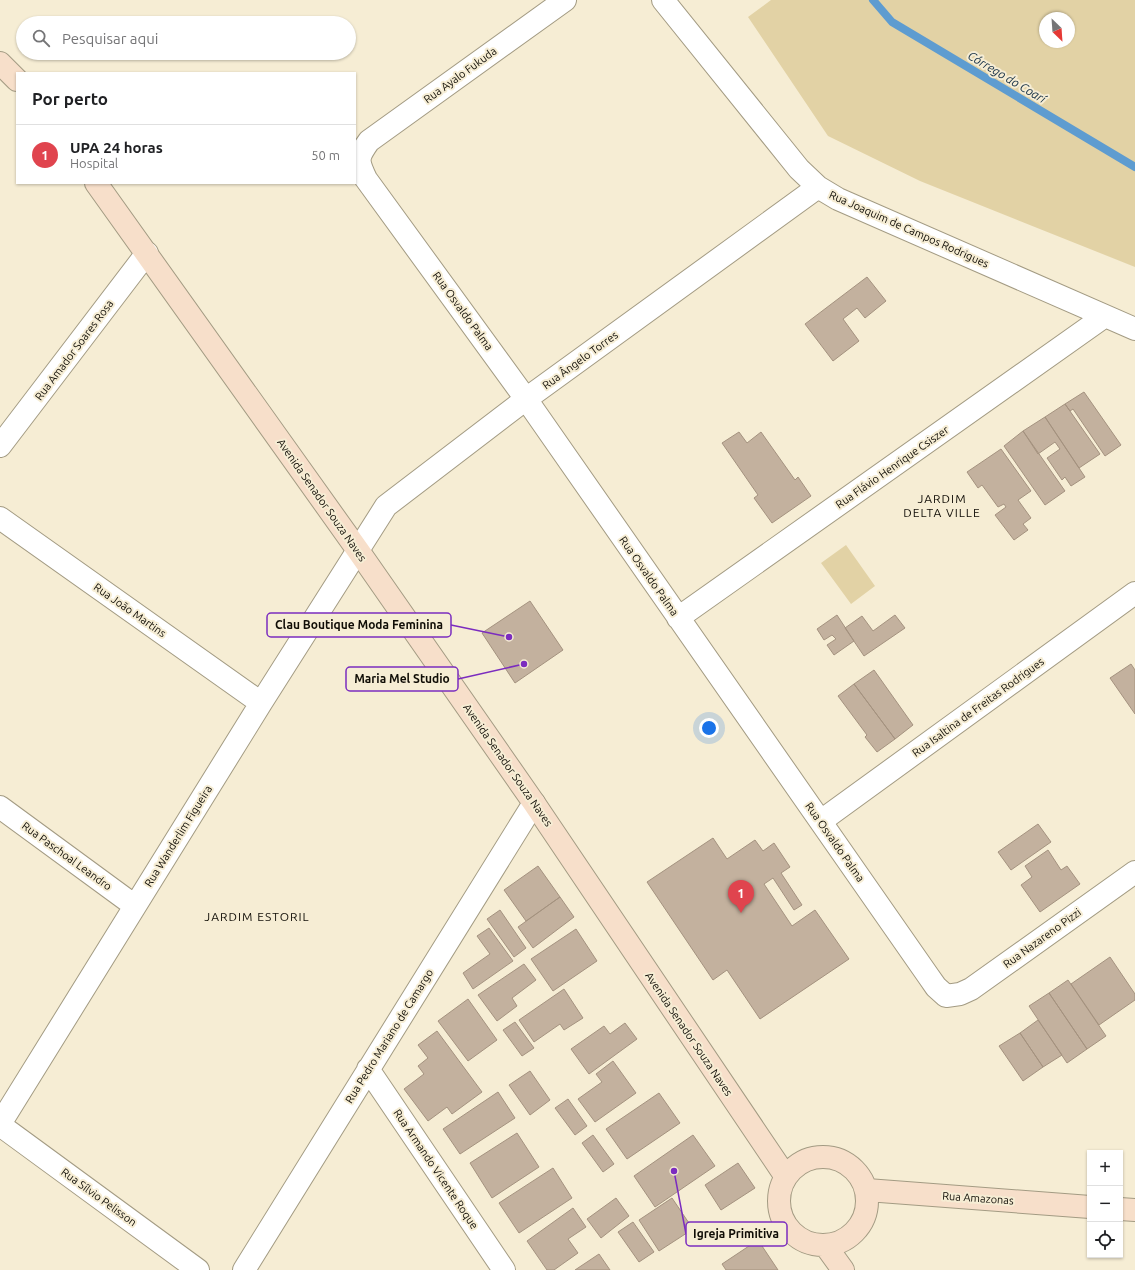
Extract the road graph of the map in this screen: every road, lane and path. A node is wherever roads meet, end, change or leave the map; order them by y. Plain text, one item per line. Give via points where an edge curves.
1 (565, 0) edge
2 (663, 0) edge
3 (0, 63) edge
4 (16, 79) edge
5 (360, 154) joint
6 (97, 184) edge
7 (818, 187) junction
8 (147, 253) junction
9 (1105, 316) junction
10 (1135, 329) edge
11 (526, 399) junction
12 (0, 446) edge
13 (0, 518) edge
14 (358, 549) junction
15 (1135, 593) edge
16 (678, 618) junction
17 (261, 703) junction
18 (534, 803) junction
19 (0, 807) edge
20 (821, 821) junction
21 (1135, 872) edge
22 (135, 906) junction
23 (946, 996) joint
24 (368, 1069) junction
25 (0, 1124) edge
26 (786, 1177) junction
27 (867, 1190) junction
28 (1087, 1207) edge
29 (1123, 1209) edge
30 (1135, 1210) edge
31 (825, 1245) junction
32 (198, 1270) edge
33 (244, 1270) edge
34 (504, 1270) edge
35 (843, 1270) edge

1 - 5 street, Rua Ayalo Fukuda via 369,141
2 - 7 street, Rua Joaquim de Campos Rodrigues via 799,169
3 - 4 street
5 - 11 street, Rua Osvaldo Palma via 359,165 366,179
6 - 8 street, Avenida Senador Souza Naves
7 - 9 street, Rua Joaquim de Campos Rodrigues via 838,199
7 - 11 street, Rua Ângelo Torres
8 - 12 street, Rua Amador Soares Rosa
8 - 14 street, Avenida Senador Souza Naves
9 - 10 street, Rua Joaquim de Campos Rodrigues
9 - 16 street, Rua Flávio Henrique Csiszer
11 - 14 street, Rua Ângelo Torres via 386,506
11 - 16 street, Rua Osvaldo Palma
13 - 17 street, Rua João Martins
14 - 17 street, Rua Wanderlim Figueira
14 - 18 street, Avenida Senador Souza Naves
15 - 20 street, Rua Isaltina de Freitas Rodrigues
16 - 20 street, Rua Osvaldo Palma
17 - 22 street, Rua Wanderlim Figueira
18 - 24 street, Rua Pedro Mariano de Camargo
18 - 26 street, Avenida Senador Souza Naves
19 - 22 street, Rua Paschoal Leandro
20 - 23 street, Rua Osvaldo Palma via 936,987
21 - 23 street, Rua Nazareno Pizzi via 971,989
22 - 25 street, Rua Wanderlim Figueira
24 - 33 street, Rua Pedro Mariano de Camargo
24 - 34 street, Rua Armando Vicente Roque
25 - 32 street, Rua Sílvio Pelisson
26 - 27 street via 796,1166 808,1159 823,1156 838,1159 851,1166 861,1176
26 - 31 street via 779,1198 782,1218 795,1236 809,1243
27 - 28 street, Rua Amazonas
27 - 31 street via 868,1203 859,1228 838,1243
29 - 30 street
31 - 35 street

